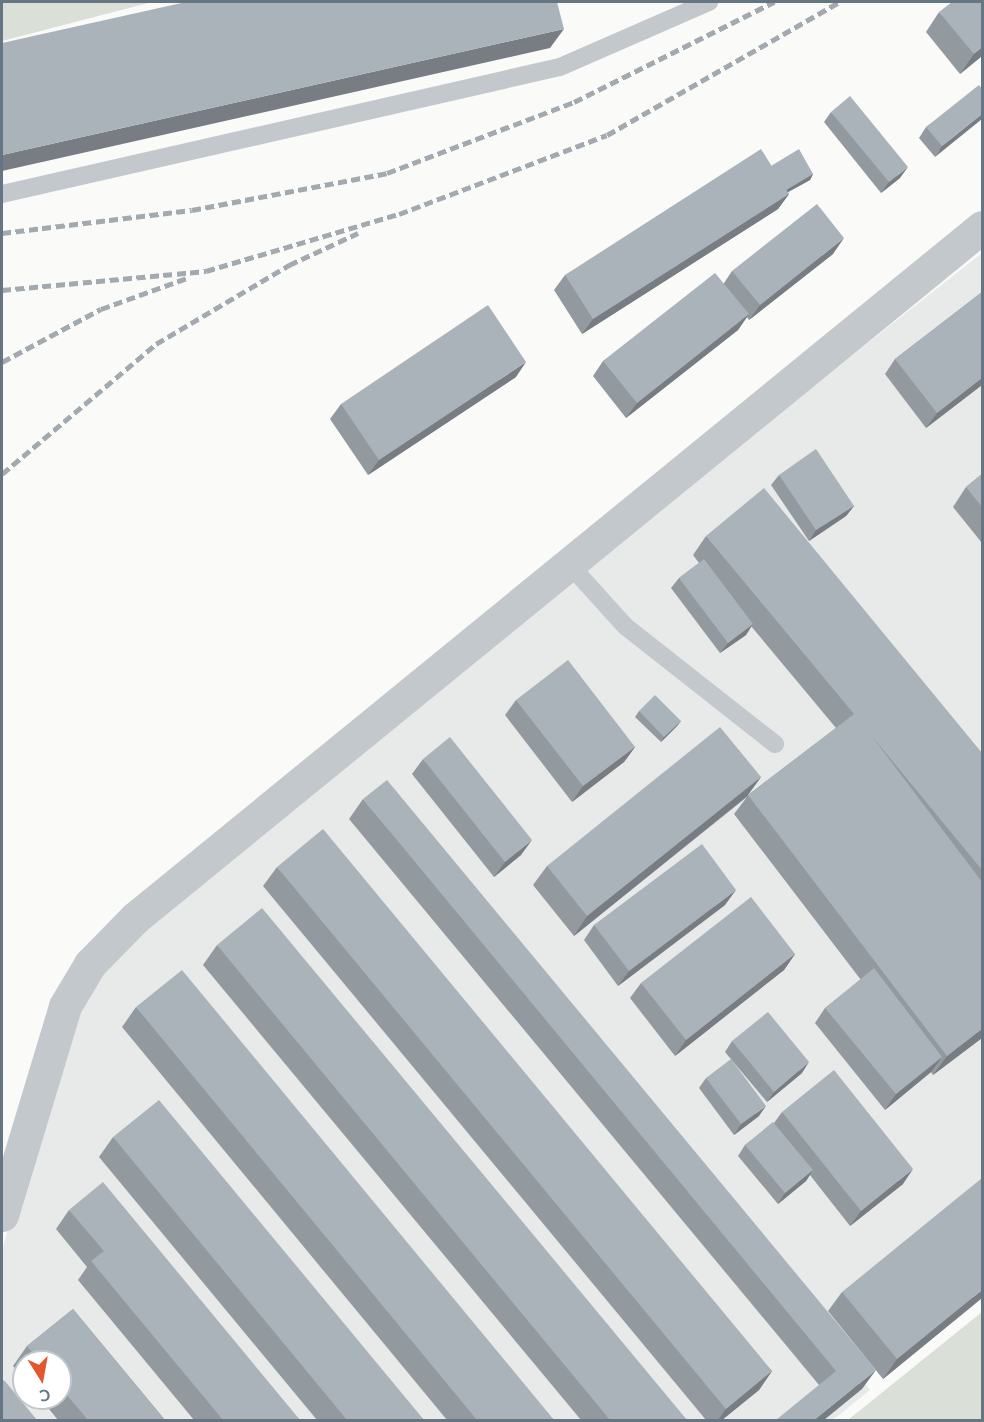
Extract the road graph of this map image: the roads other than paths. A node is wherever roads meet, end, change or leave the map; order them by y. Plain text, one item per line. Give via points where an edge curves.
1 (709, 2) edge
2 (2, 194) edge
3 (982, 228) edge
4 (569, 564) junction
5 (775, 744) dead end
6 (2, 1215) edge

1 - 2 lane via 560,67
3 - 4 street
4 - 5 lane via 625,626
4 - 6 street via 135,918 90,964 65,1006

